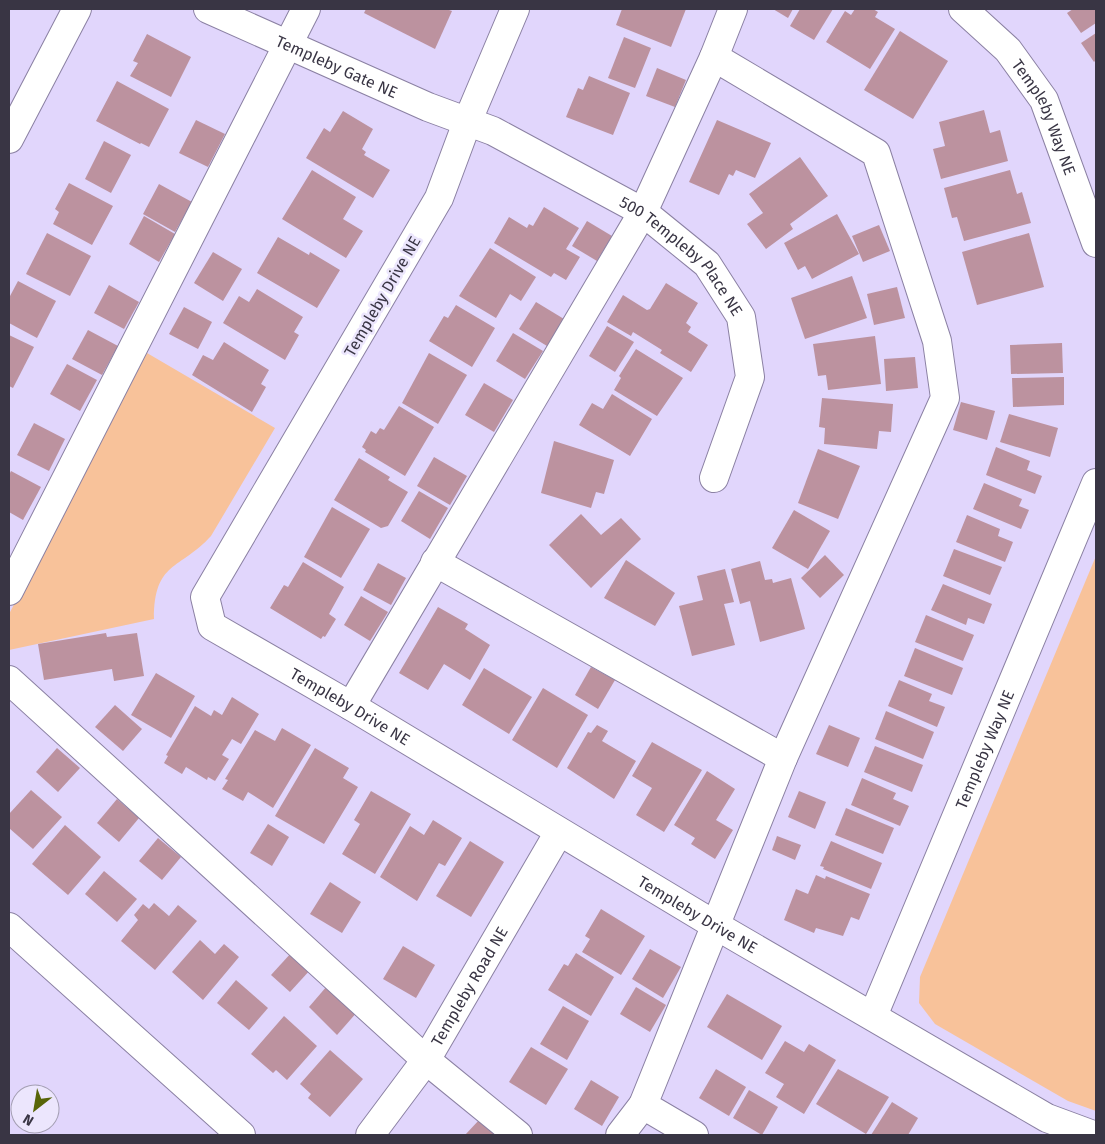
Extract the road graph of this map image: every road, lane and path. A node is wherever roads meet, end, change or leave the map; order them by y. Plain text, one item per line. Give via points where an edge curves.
1 (77, 9) edge
2 (208, 9) edge
3 (306, 9) edge
4 (515, 9) edge
5 (733, 9) edge
6 (963, 9) edge
7 (289, 44) junction
8 (714, 57) junction
9 (468, 120) junction
10 (9, 139) edge
11 (642, 212) junction
12 (1096, 243) edge
13 (714, 478) dead end
14 (1096, 483) edge
15 (435, 562) junction
16 (9, 591) edge
17 (9, 680) edge
18 (351, 706) junction
19 (783, 758) junction
20 (559, 832) junction
21 (715, 925) junction
22 (9, 928) edge
23 (873, 1016) junction
24 (426, 1060) junction
25 (643, 1104) junction
26 (241, 1135) edge
27 (370, 1135) edge
28 (518, 1135) edge
29 (620, 1135) edge
30 (694, 1135) edge
31 (1093, 1135) edge

1 - 10 street
2 - 7 street, Templeby Gate NE
3 - 7 street
4 - 9 street, Templeby Drive NE
5 - 8 street
6 - 12 street, Templeby Way NE via 1008,50 1044,100
7 - 9 street, Templeby Gate NE via 428,107
7 - 16 street
8 - 11 street
8 - 19 street via 876,153 937,341 945,398
9 - 11 street, 500 Templeby Place NE
9 - 18 street, Templeby Drive NE via 439,198 205,597 212,626
11 - 13 street, 500 Templeby Place NE via 707,264 741,317 750,378
11 - 15 street
14 - 23 street, Templeby Way NE
15 - 18 street
15 - 19 street
17 - 24 street
18 - 20 street, Templeby Drive NE
19 - 21 street
20 - 21 street, Templeby Drive NE
20 - 24 street, Templeby Road NE
21 - 23 street, Templeby Drive NE
21 - 25 street
22 - 26 street
23 - 31 street, Templeby Drive NE via 1047,1118
24 - 27 street, Templeby Road NE
24 - 28 street
25 - 29 street
25 - 30 street

